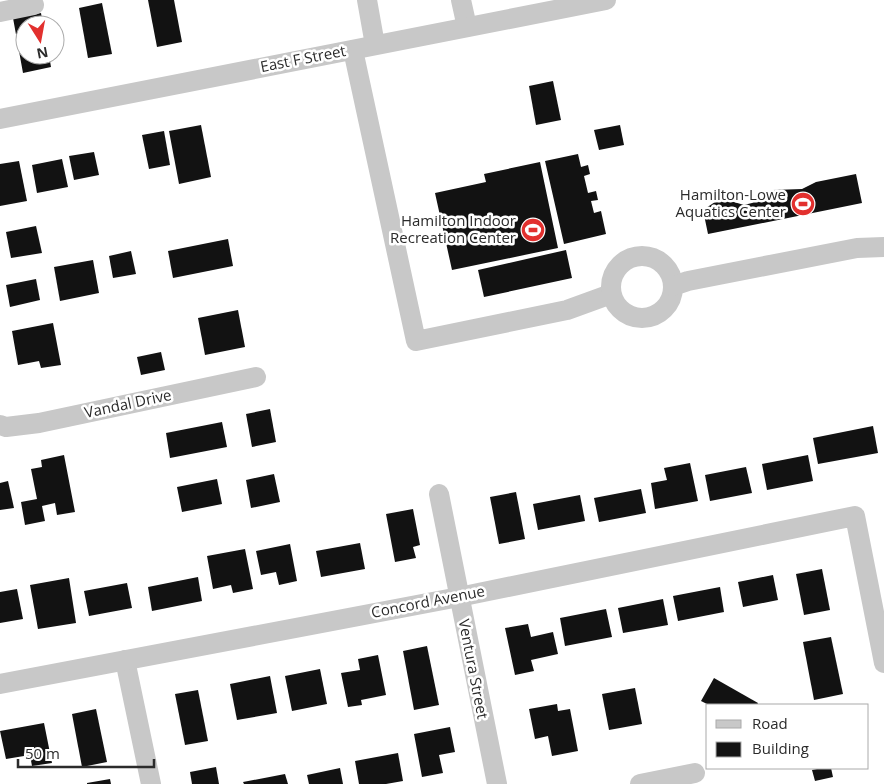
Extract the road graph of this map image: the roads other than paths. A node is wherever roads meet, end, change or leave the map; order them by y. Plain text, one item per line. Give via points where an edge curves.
1 (367, 0) edge
2 (461, 0) edge
3 (603, 0) edge
4 (34, 5) dead end
5 (0, 12) edge
6 (466, 28) junction
7 (376, 45) junction
8 (353, 50) junction
9 (0, 118) edge
10 (884, 247) edge
11 (673, 286) junction
12 (611, 294) junction
13 (256, 377) dead end
14 (0, 425) edge
15 (439, 494) dead end
16 (459, 597) junction
17 (125, 660) junction
18 (884, 662) edge
19 (0, 684) edge
20 (695, 773) dead end
21 (151, 784) edge
22 (497, 784) edge
23 (640, 784) edge

1 - 7 street
2 - 6 street
3 - 6 street, East F Street
4 - 5 street
6 - 7 street, East F Street
7 - 8 street, East F Street
8 - 9 street, East F Street
8 - 12 street via 416,341 567,310
10 - 11 street via 848,249
11 - 12 street via 667,306 650,318 630,316 621,311
11 - 12 street via 666,267 649,257 638,256 624,262 614,273
13 - 14 street, Vandal Drive via 39,423 6,428
15 - 16 street, Ventura Street
16 - 17 street, Concord Avenue
16 - 18 street, Concord Avenue via 855,516
16 - 22 street, Ventura Street
17 - 19 street, Concord Avenue
17 - 21 street
20 - 23 street

